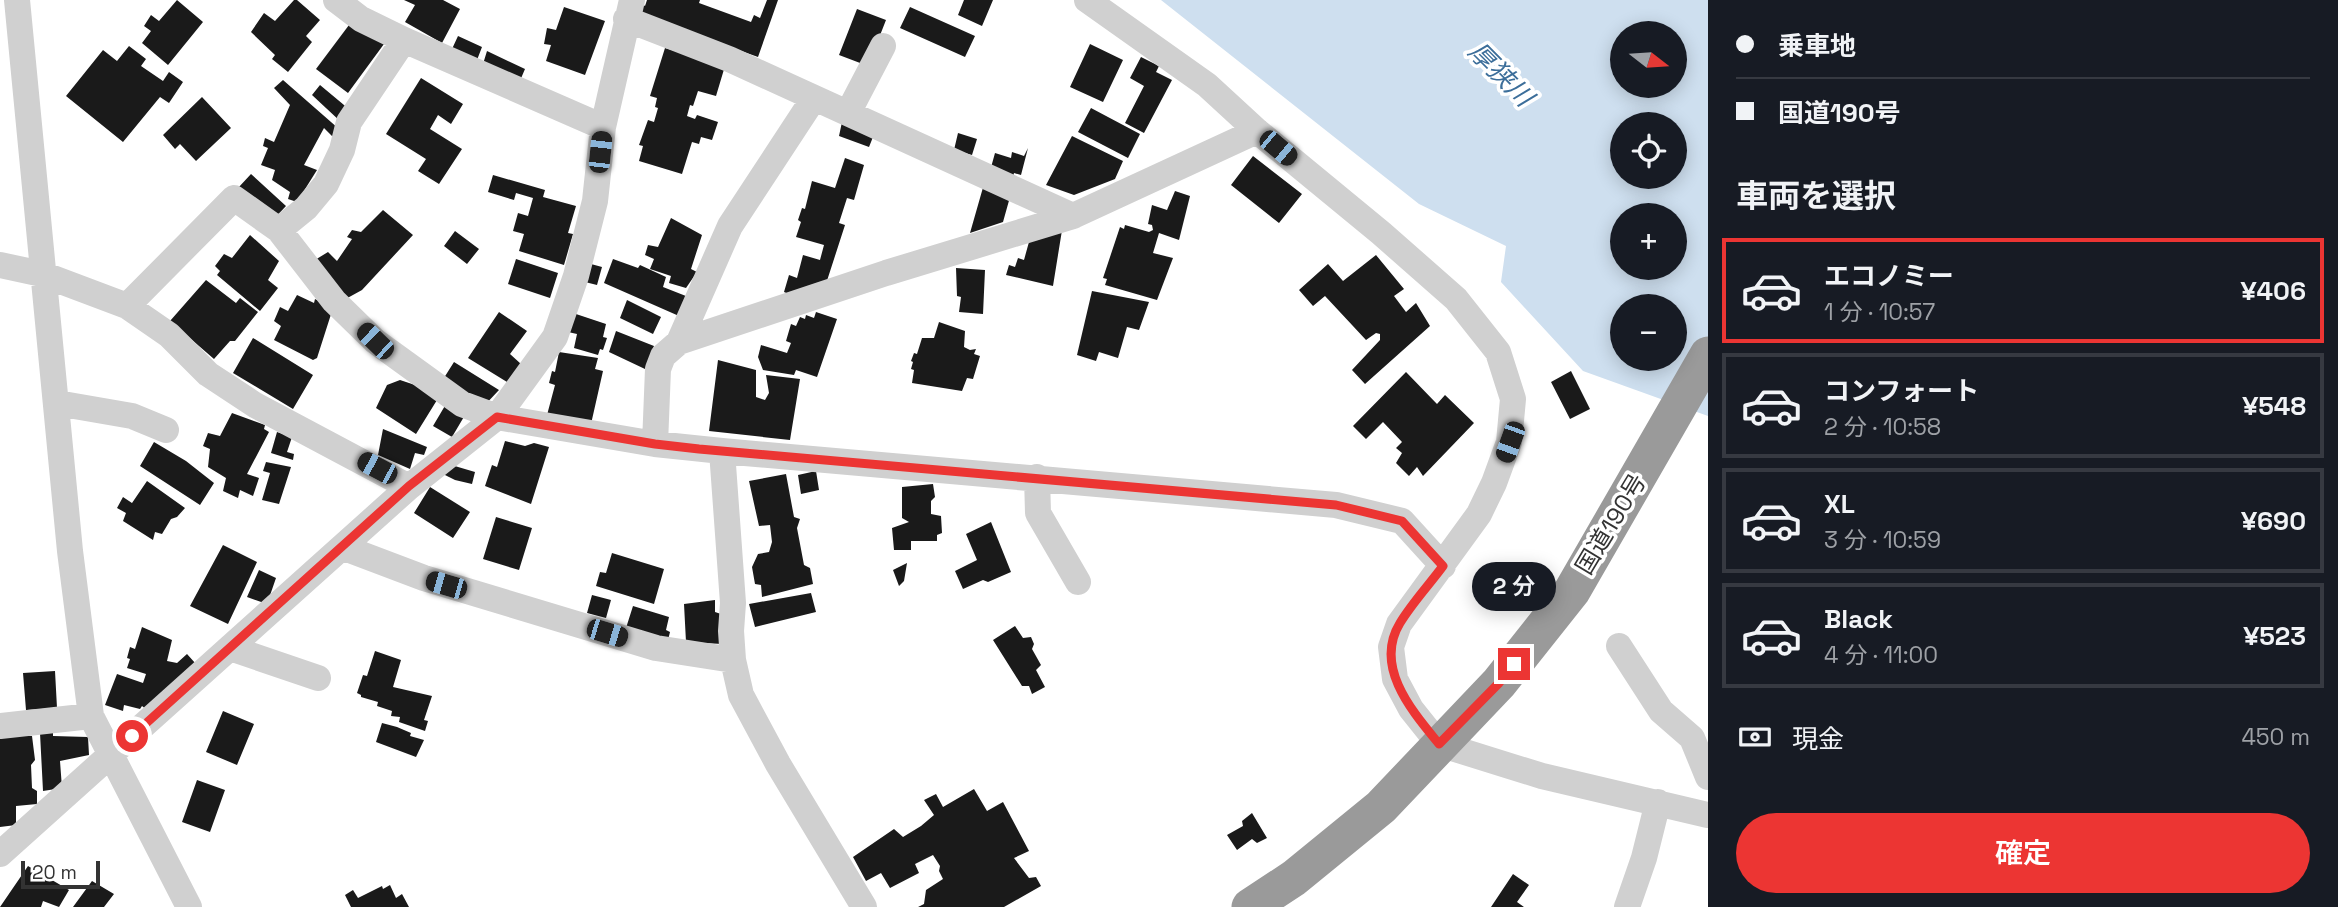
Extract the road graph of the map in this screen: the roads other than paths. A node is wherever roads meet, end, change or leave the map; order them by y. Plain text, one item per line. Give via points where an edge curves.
1 (17, 0) edge
2 (336, 0) edge
3 (1087, 0) edge
4 (367, 10) edge
5 (629, 10) edge
6 (404, 40) junction
7 (883, 46) dead end
8 (814, 98) junction
9 (848, 113) junction
10 (603, 127) junction
11 (1257, 131) junction
12 (1073, 216) junction
13 (279, 230) junction
14 (0, 265) edge
15 (42, 274) junction
16 (127, 306) junction
17 (678, 342) junction
18 (1708, 355) edge
19 (57, 403) junction
20 (497, 417) junction
21 (166, 430) dead end
22 (655, 444) junction
23 (722, 451) junction
24 (1037, 477) junction
25 (409, 486) junction
26 (342, 547) junction
27 (1443, 566) junction
28 (1077, 582) dead end
29 (1619, 646) dead end
30 (230, 648) junction
31 (733, 660) junction
32 (318, 678) dead end
33 (91, 716) junction
34 (0, 726) edge
35 (1439, 744) junction
36 (112, 754) junction
37 (1708, 777) edge
38 (1658, 803) junction
39 (1708, 815) edge
40 (0, 854) edge
41 (189, 907) edge
42 (864, 907) edge
43 (1250, 907) edge
44 (1627, 907) edge

1 - 15 street
2 - 4 street
3 - 11 street via 1207,85
4 - 6 street
5 - 8 street
5 - 10 street
6 - 10 street
6 - 13 street via 349,122 326,184
7 - 9 street
8 - 9 street
8 - 17 street via 730,226
9 - 12 street
10 - 20 street via 595,201 555,337
11 - 12 street
11 - 27 street via 1456,299 1498,352 1513,399 1510,442 1479,514
12 - 17 street
13 - 16 street via 234,198
13 - 20 street via 334,301 375,341 462,404
14 - 15 street
15 - 16 street
15 - 19 street
16 - 25 street via 169,335 208,374 254,405
17 - 22 street via 663,356 658,369
18 - 35 highway, 国道190号 via 1572,591 1499,683
19 - 21 street via 132,416
19 - 33 street
20 - 22 street
20 - 25 street
22 - 23 street
23 - 24 street
23 - 31 street
24 - 27 street via 1336,505 1402,521
24 - 28 street via 1038,513
25 - 26 street
26 - 30 street
26 - 31 street via 424,578 656,648
27 - 35 street via 1399,624 1391,647 1395,678 1411,709
29 - 37 street via 1661,711 1692,738
30 - 32 street
30 - 36 street
31 - 42 street via 741,695 759,730
33 - 34 street
33 - 36 street
35 - 38 street via 1542,776
35 - 43 highway, 国道190号 via 1381,807 1294,878
36 - 40 street
36 - 41 street
38 - 39 street
38 - 44 street

